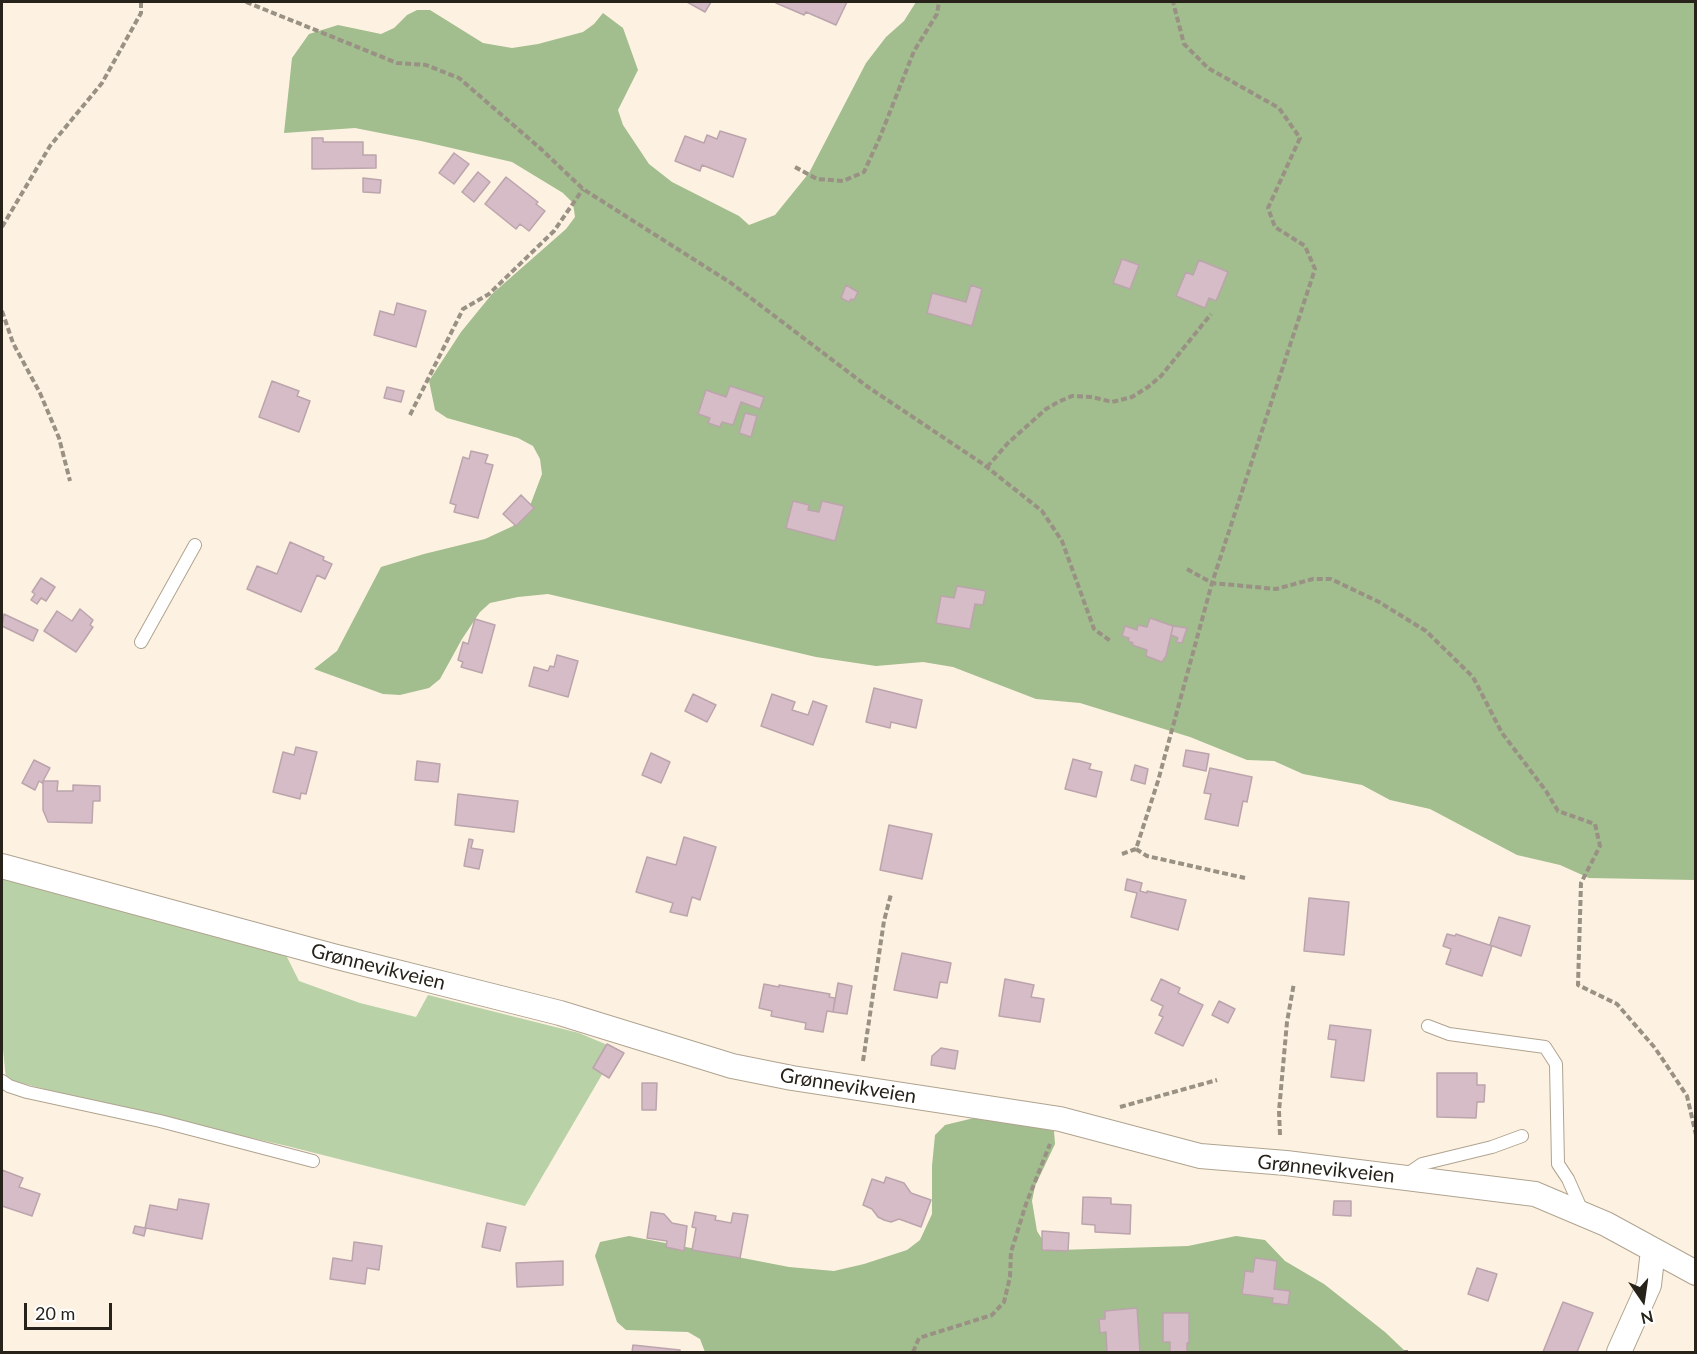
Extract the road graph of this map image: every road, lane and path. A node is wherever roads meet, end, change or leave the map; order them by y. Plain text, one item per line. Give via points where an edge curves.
1 (141, 2) edge
2 (246, 2) edge
3 (939, 2) edge
4 (1173, 2) edge
5 (795, 167) dead end
6 (583, 189) junction
7 (2, 227) edge
8 (2, 310) edge
9 (1211, 314) dead end
10 (410, 415) dead end
11 (987, 467) junction
12 (70, 481) dead end
13 (195, 545) dead end
14 (1187, 569) dead end
15 (1212, 583) junction
16 (141, 642) dead end
17 (1112, 642) dead end
18 (1136, 849) junction
19 (1122, 854) dead end
20 (2, 866) edge
21 (1245, 878) dead end
22 (891, 894) dead end
23 (1294, 983) dead end
24 (1428, 1026) dead end
25 (1217, 1080) dead end
26 (2, 1082) edge
27 (858, 1089) junction
28 (1118, 1107) dead end
29 (1060, 1119) junction
30 (1695, 1135) edge
31 (1522, 1136) dead end
32 (313, 1161) dead end
33 (1282, 1163) junction
34 (1402, 1178) junction
35 (1583, 1214) junction
36 (1653, 1250) junction
37 (1695, 1273) edge
38 (913, 1353) edge
39 (1619, 1353) edge

1 - 7 path via 141,13 102,83 50,146
2 - 6 path via 397,63 426,65 459,78
3 - 5 path via 937,14 914,51 864,172 843,181 817,178
4 - 15 path via 1185,44 1208,68 1279,108 1300,138 1268,208 1275,227 1305,246 1315,269
6 - 10 path via 554,231 489,294 463,309
6 - 11 path via 731,283 868,387
8 - 12 path via 13,343 59,438
9 - 11 path via 1148,387 1132,397 1112,402 1072,396 1058,402 1008,443
11 - 17 path via 1042,511 1062,541 1094,629
13 - 16 lane
14 - 15 path
15 - 18 path
15 - 30 path via 1276,589 1313,579 1331,579 1380,602 1426,631 1473,677 1502,733 1558,811 1595,824 1600,846 1581,883 1578,984 1617,1004 1655,1048 1687,1096
18 - 19 path
18 - 21 path via 1147,856
20 - 27 street, Grønnevikveien via 333,956 560,1012 732,1066
22 - 27 path
23 - 33 path via 1279,1111
24 - 35 lane via 1449,1034 1545,1047 1557,1064 1558,1164
25 - 28 path
26 - 32 lane via 27,1092 160,1120
27 - 29 street, Grønnevikveien
29 - 33 street, Grønnevikveien via 1200,1156
29 - 38 path via 1014,1242 1004,1302 992,1315 919,1338
31 - 34 lane via 1422,1164
33 - 34 street, Grønnevikveien
34 - 35 street, Grønnevikveien via 1535,1194
35 - 36 street, Grønnevikveien
36 - 37 street, Grønnevikveien
36 - 39 street via 1649,1285

